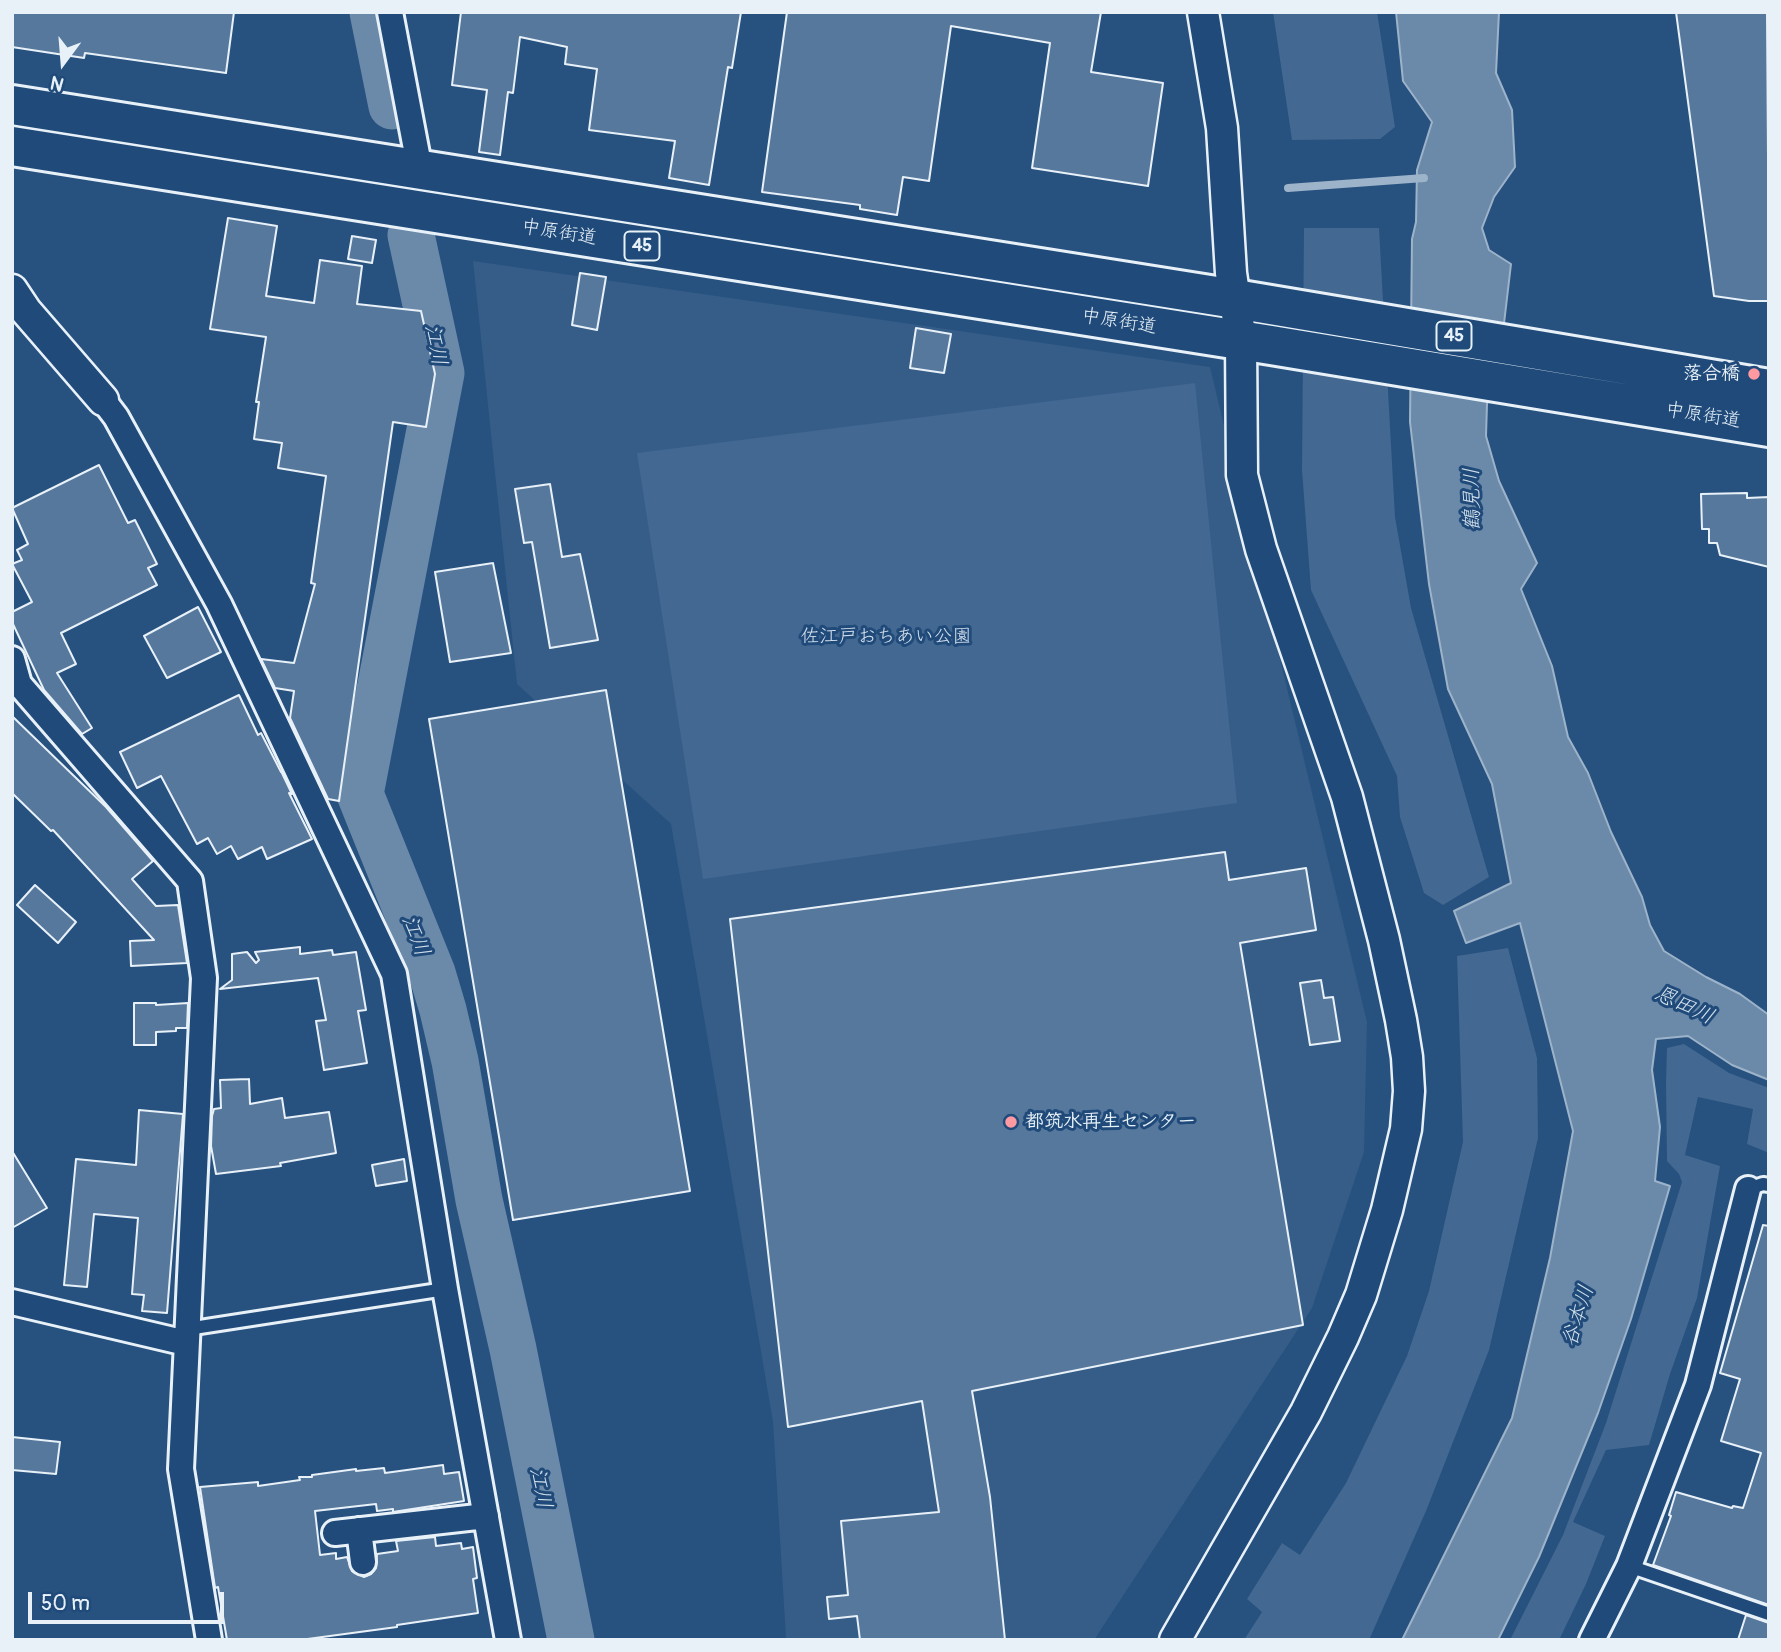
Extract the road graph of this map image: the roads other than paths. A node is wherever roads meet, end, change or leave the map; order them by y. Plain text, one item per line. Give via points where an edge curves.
1 (390, 12) edge
2 (1202, 12) edge
3 (12, 105) edge
4 (12, 146) edge
5 (420, 170) junction
6 (12, 290) edge
7 (1251, 301) junction
8 (1256, 343) junction
9 (1769, 388) edge
10 (103, 400) joint
11 (1769, 427) edge
12 (12, 659) edge
13 (1758, 1187) edge
14 (445, 1289) junction
15 (12, 1302) edge
16 (186, 1336) junction
17 (485, 1516) junction
18 (363, 1562) dead end
19 (1629, 1566) junction
20 (1769, 1614) edge
21 (209, 1640) edge
22 (508, 1640) edge
23 (1175, 1640) edge
24 (1592, 1640) edge

1 - 5 street
2 - 7 street via 1222,128 1231,273
3 - 5 main road, 45
4 - 8 main road, 中原街道 / 45
5 - 7 main road, 45
6 - 10 street
7 - 8 street
7 - 9 main road, 中原街道 / 45
8 - 11 main road, 中原街道 / 45
8 - 23 street via 1242,475 1261,549 1347,797 1401,1020 1409,1091 1406,1129 1387,1210 1361,1295 1306,1412
10 - 14 street via 219,604 394,974
12 - 16 street via 19,684 190,881 204,978
13 - 19 street via 1698,1385
14 - 16 lane
14 - 17 street
15 - 16 street
16 - 21 street via 181,1469
17 - 18 street via 347,1532
17 - 22 street
19 - 20 lane
19 - 24 street

